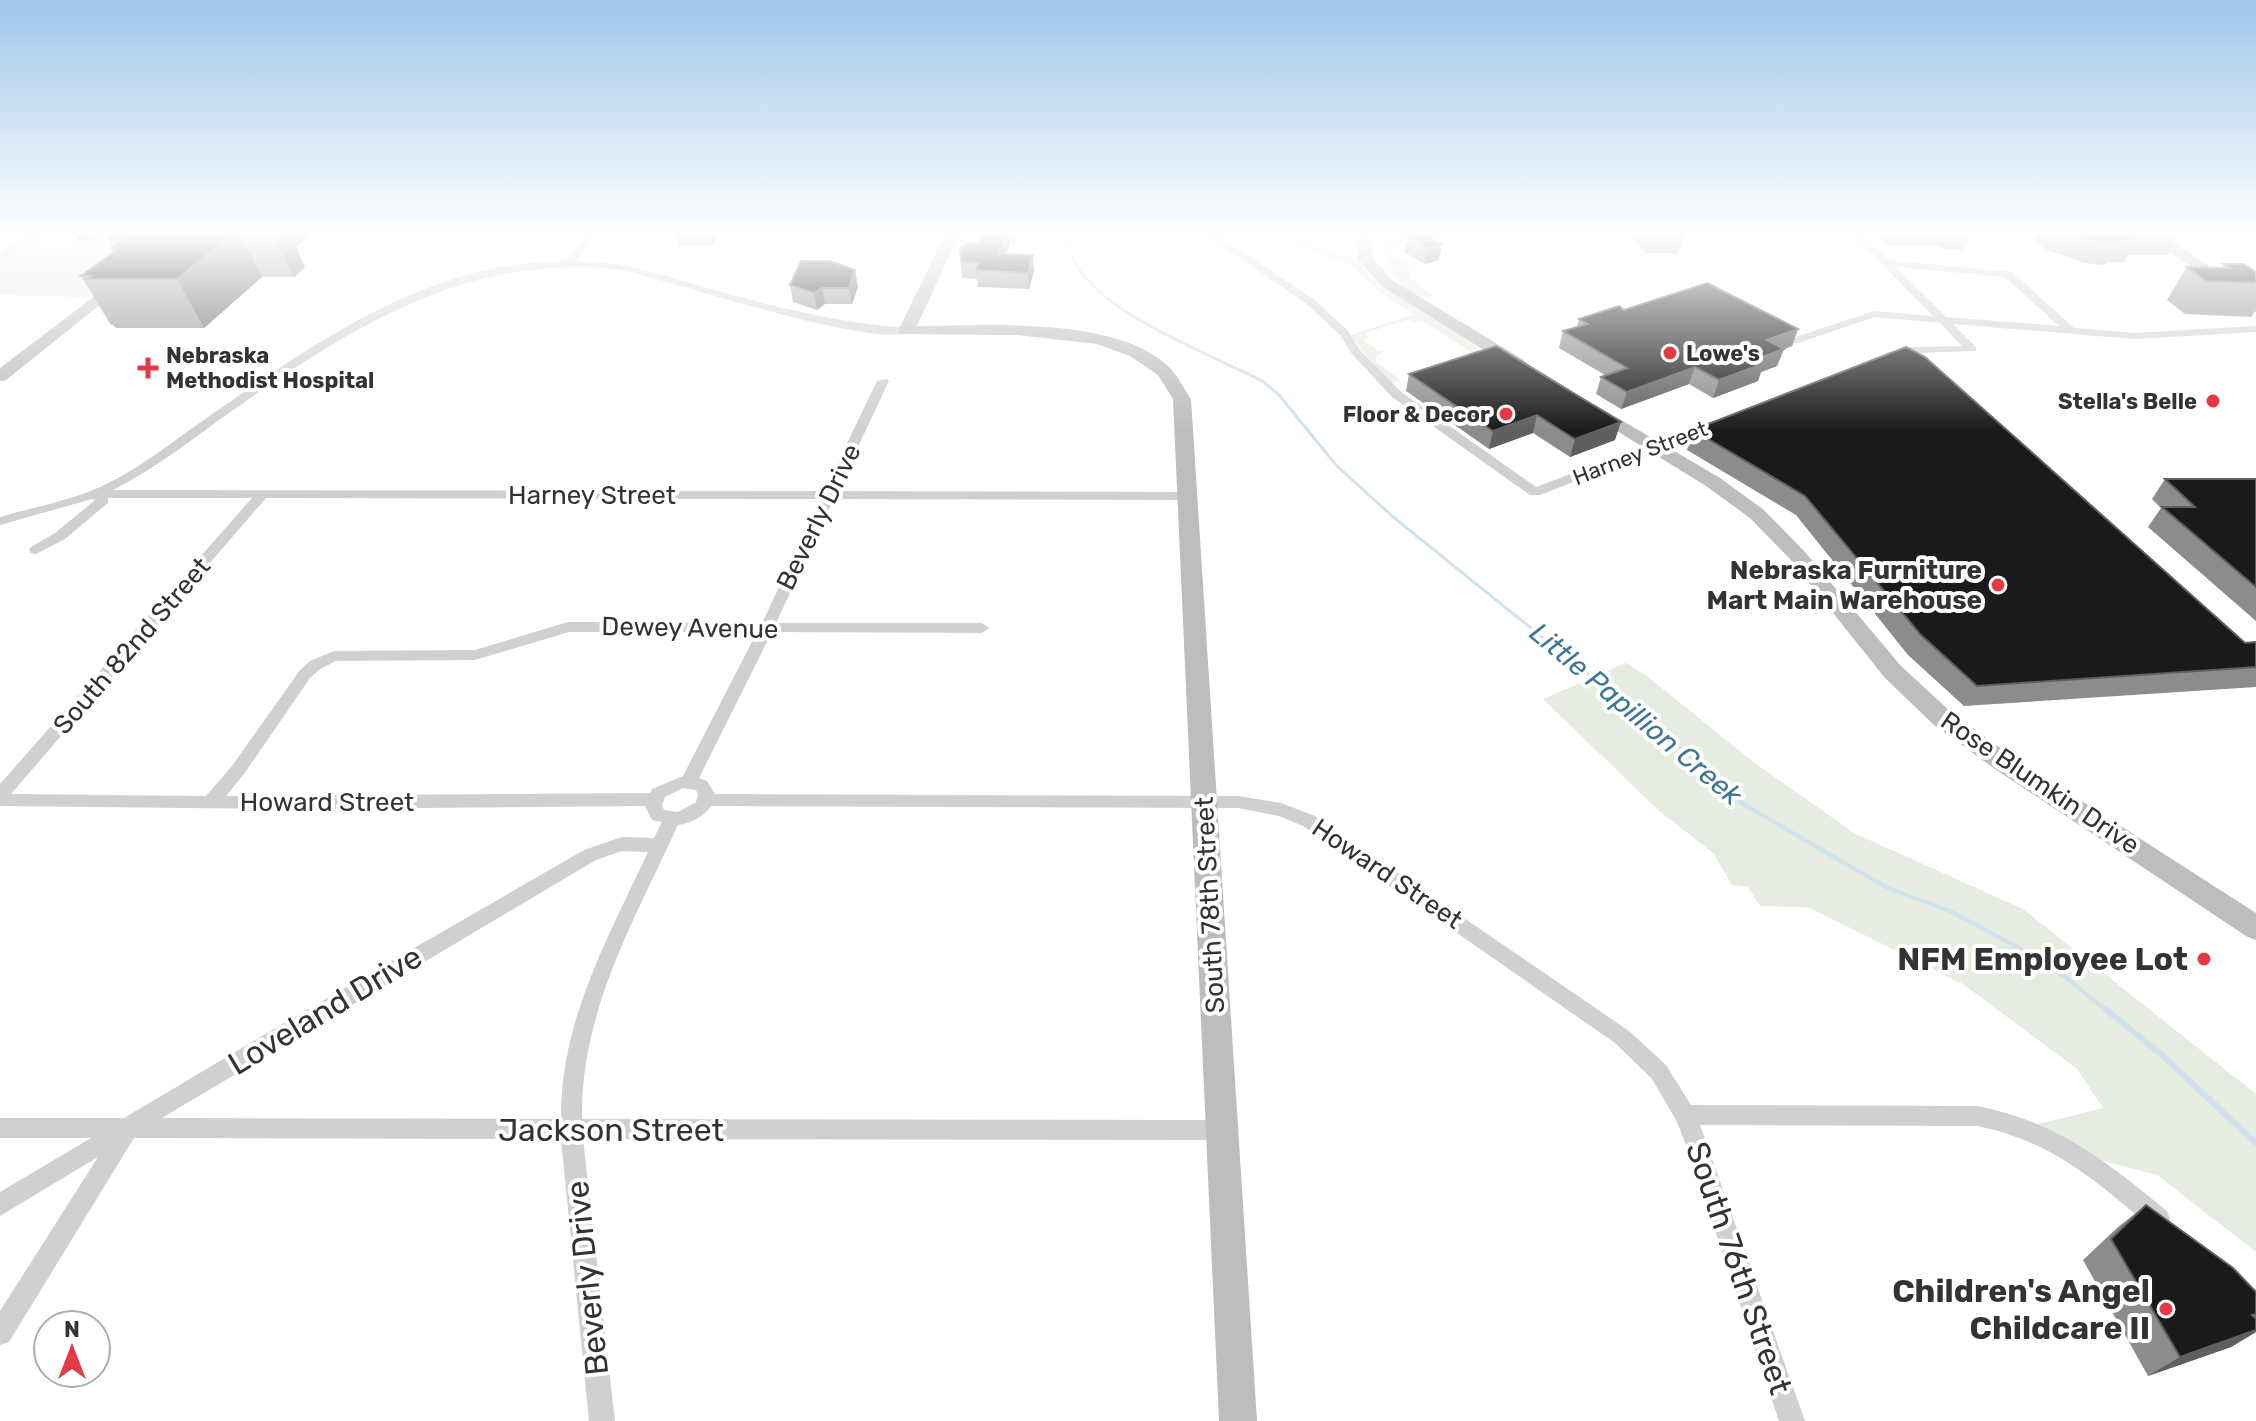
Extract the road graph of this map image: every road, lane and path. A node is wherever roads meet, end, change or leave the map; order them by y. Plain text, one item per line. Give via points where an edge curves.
1 (100, 298) edge
2 (408, 298) edge
3 (737, 298) edge
4 (922, 298) edge
5 (1307, 298) edge
6 (1413, 298) edge
7 (1416, 298) edge
8 (1922, 298) edge
9 (2035, 298) edge
10 (1422, 304) junction
11 (1931, 307) junction
12 (1946, 321) junction
13 (1983, 324) junction
14 (2256, 329) edge
15 (906, 331) junction
16 (2072, 332) junction
17 (1794, 341) edge
18 (1872, 362) edge
19 (1537, 375) edge
20 (0, 376) edge
21 (883, 381) dead end
22 (1573, 397) edge
23 (1726, 419) edge
24 (1657, 447) junction
25 (94, 494) junction
26 (263, 494) junction
27 (828, 495) junction
28 (1189, 496) junction
29 (0, 521) edge
30 (36, 550) dead end
31 (982, 628) dead end
32 (766, 629) junction
33 (689, 781) junction
34 (0, 798) edge
35 (654, 799) junction
36 (706, 800) junction
37 (211, 802) junction
38 (1205, 802) junction
39 (672, 819) junction
40 (660, 845) junction
41 (2256, 928) edge
42 (1685, 1115) junction
43 (0, 1128) edge
44 (571, 1129) junction
45 (128, 1130) junction
46 (1222, 1130) junction
47 (0, 1205) edge
48 (2182, 1237) edge
49 (0, 1333) edge
50 (602, 1421) edge
51 (1238, 1421) edge
52 (1792, 1421) edge

1 - 20 main road
2 - 25 street via 350,326 255,396 143,469
3 - 15 street via 829,323
4 - 15 main road
5 - 24 street, Harney Street via 1396,394 1535,492
6 - 10 main road
7 - 10 main road
8 - 11 street
9 - 16 street
10 - 19 main road
11 - 12 street
11 - 13 street
12 - 13 street
12 - 17 street via 1874,314
12 - 18 street via 1972,349 1910,350
13 - 16 street
14 - 16 street via 2168,336
15 - 28 main road, South 78th Street via 1085,337 1149,359 1167,373 1184,408
21 - 27 street, Beverly Drive
22 - 24 main road, Rose Blumkin Drive
23 - 24 street, Harney Street
24 - 41 main road, Rose Blumkin Drive via 1767,523 1885,663 1943,719
25 - 26 street, Harney Street
25 - 29 street, Harney Street
25 - 30 street via 103,500
26 - 27 street, Harney Street
26 - 34 street, South 82nd Street
27 - 28 street, Harney Street
27 - 32 street, Beverly Drive
28 - 38 main road, South 78th Street
31 - 32 street, Dewey Avenue
32 - 33 street, Beverly Drive
32 - 37 street, Dewey Avenue via 568,627 475,655 341,655 305,674
33 - 35 street via 664,788
33 - 36 street via 701,785
34 - 37 street, Howard Street
35 - 37 street, Howard Street
35 - 39 street via 658,815
36 - 38 street, Howard Street
36 - 39 street via 689,816
38 - 42 street, Howard Street via 1267,806 1309,821 1622,1037 1659,1072
38 - 46 main road, South 78th Street
39 - 40 street, Beverly Drive
40 - 44 street, Beverly Drive via 584,1014 574,1058
40 - 45 street, Loveland Drive via 622,844 590,855
42 - 48 street via 1997,1119 2059,1142
42 - 52 street, South 76th Street
43 - 45 street, Jackson Street
44 - 45 street, Jackson Street
44 - 46 street, Jackson Street
44 - 50 street, Beverly Drive
45 - 47 street, Loveland Drive
45 - 49 street
46 - 51 main road, South 78th Street

